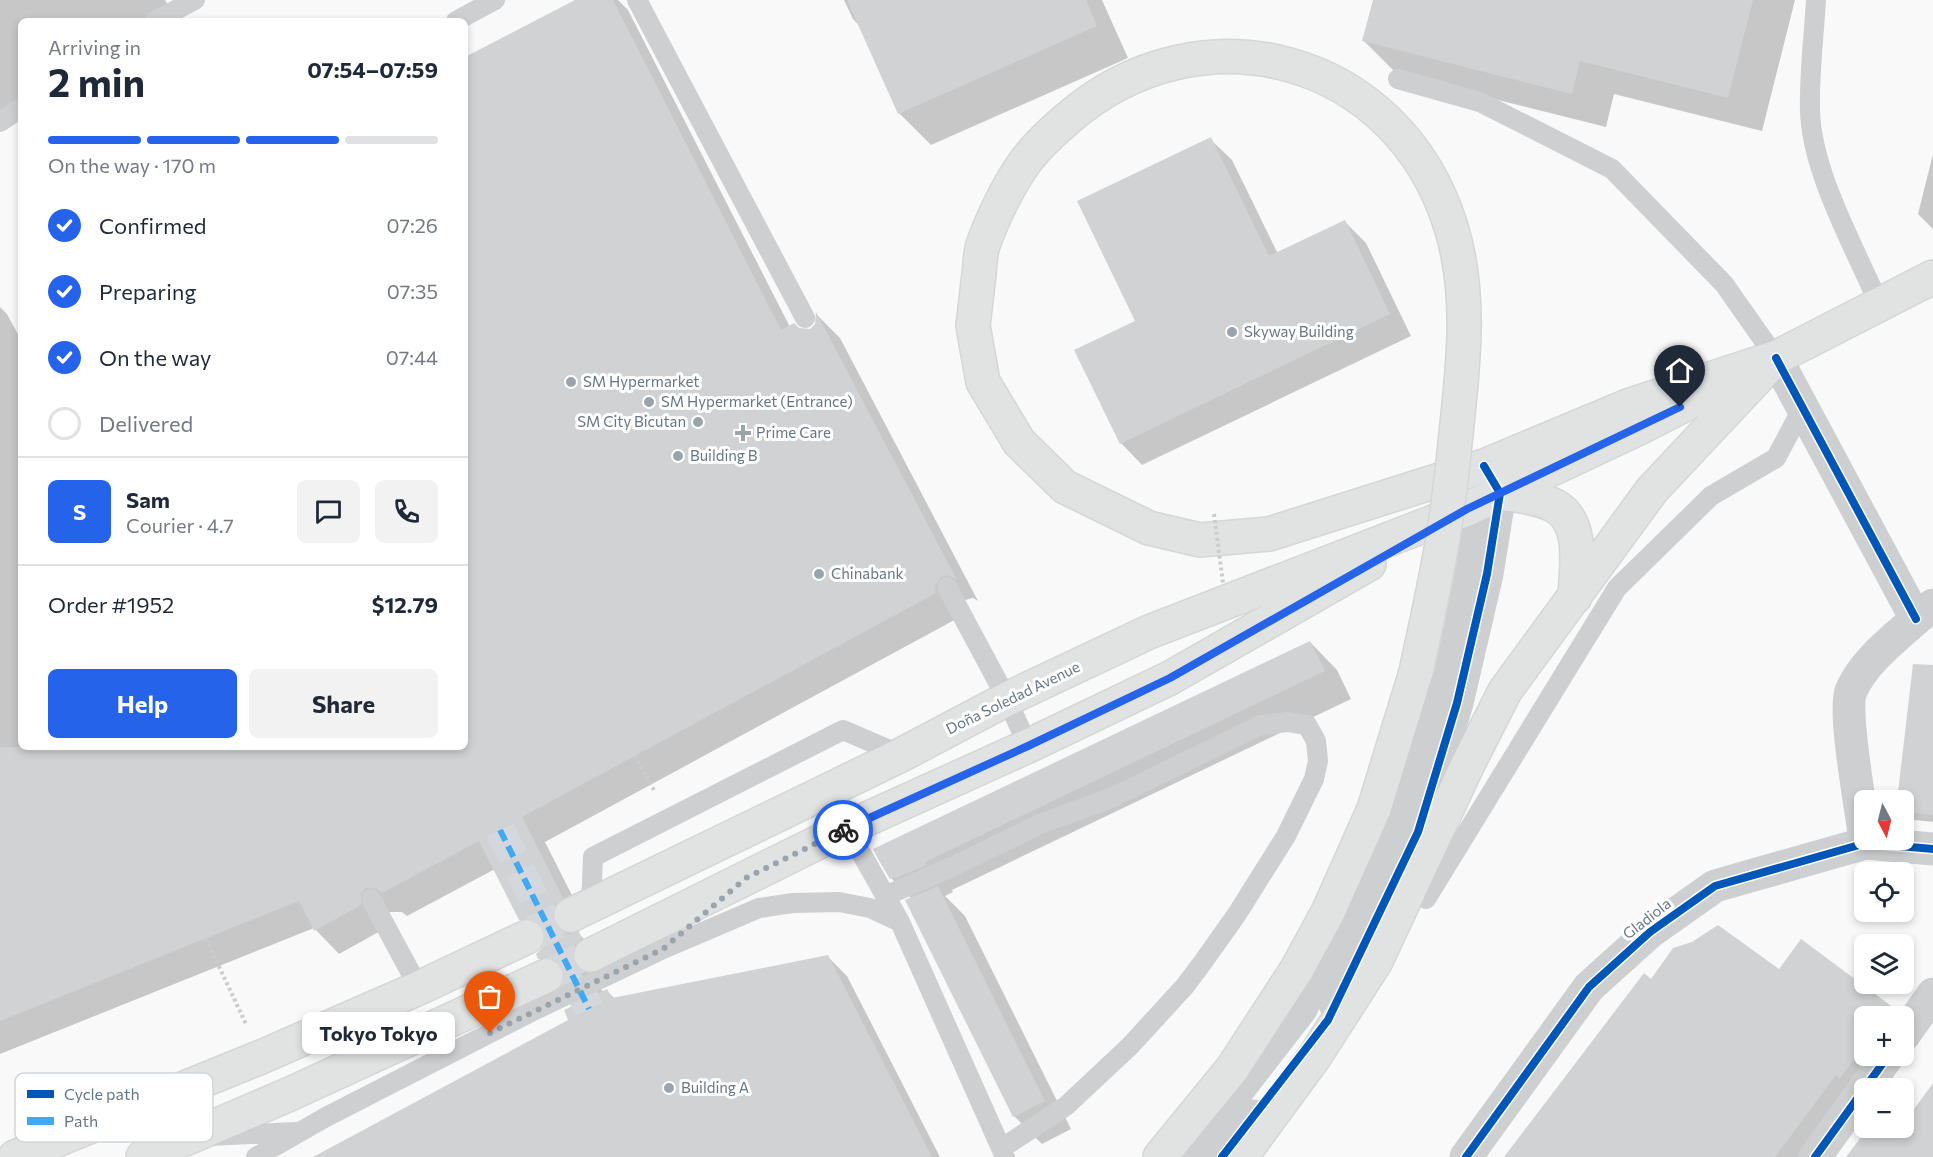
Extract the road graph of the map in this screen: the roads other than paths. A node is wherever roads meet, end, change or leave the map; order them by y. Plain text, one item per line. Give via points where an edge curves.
1 (195, 0) edge
2 (495, 0) edge
3 (637, 0) edge
4 (1816, 0) edge
5 (160, 12) edge
6 (462, 18) edge
7 (1398, 79) dead end
8 (18, 110) edge
9 (0, 122) edge
10 (1933, 277) edge
11 (1879, 304) junction
12 (805, 318) dead end
13 (1776, 358) junction
14 (1803, 407) junction
15 (1492, 479) junction
16 (1467, 509) junction
17 (947, 587) dead end
18 (1573, 600) junction
19 (1925, 612) edge
20 (1007, 699) junction
21 (1028, 746) junction
22 (900, 754) junction
23 (1858, 790) edge
24 (847, 828) junction
25 (1854, 842) edge
26 (1914, 846) edge
27 (1933, 849) edge
28 (746, 878) junction
29 (885, 896) junction
30 (371, 899) dead end
31 (1426, 899) dead end
32 (759, 908) junction
33 (581, 911) joint
34 (701, 917) junction
35 (900, 922) junction
36 (527, 936) tunnel mouth
37 (657, 937) junction
38 (591, 954) tunnel mouth
39 (546, 976) tunnel mouth
40 (419, 988) junction
41 (1933, 994) edge
42 (1914, 1021) edge
43 (1881, 1066) edge
44 (213, 1077) edge
45 (213, 1127) edge
46 (298, 1132) junction
47 (213, 1136) edge
48 (52, 1142) edge
49 (179, 1142) edge
50 (1004, 1153) edge
51 (15, 1157) edge
52 (142, 1157) edge
53 (256, 1157) edge
54 (1160, 1157) edge
55 (1186, 1157) edge
56 (1222, 1157) edge
57 (1241, 1157) edge
58 (1466, 1157) edge
59 (1815, 1157) edge

1 - 5 lane
2 - 6 lane
3 - 12 lane
4 - 11 lane via 1810,111 1815,148 1834,206
7 - 13 lane via 1480,102 1612,170 1724,284
8 - 9 lane
10 - 11 main road
11 - 13 main road
13 - 14 street
13 - 15 main road via 1630,405
13 - 18 main road via 1652,490
14 - 19 street
14 - 31 lane via 1776,458 1711,496 1617,588
15 - 16 main road, Doña Soledad Avenue
15 - 18 main road via 1556,507 1567,516 1576,543
15 - 54 main road, bridge via 1269,534 1200,540 1149,528 1065,488 1019,442 983,382 972,326 982,247 1025,162 1087,102 1146,70 1218,57 1292,65 1328,78 1359,97 1389,121 1414,149 1451,226 1461,272 1463,360 1447,513 1416,672 1374,809 1328,912 1297,969 1232,1069
15 - 56 street via 1487,574 1457,703 1418,832 1328,1020
16 - 20 main road, Doña Soledad Avenue via 1149,632
16 - 21 main road, Doña Soledad Avenue via 1170,678
16 - 55 street via 1425,702 1387,827 1301,1009
17 - 20 lane
18 - 57 main road via 1505,691 1376,961 1315,1056
19 - 23 street via 1878,653 1850,693
20 - 21 lane
20 - 22 main road, Doña Soledad Avenue
21 - 24 main road, Doña Soledad Avenue
22 - 33 main road, Doña Soledad Avenue
22 - 33 lane via 843,730 593,856
24 - 28 main road, Doña Soledad Avenue
24 - 29 lane
25 - 58 street, Gladiola via 1715,886 1650,932 1589,987
26 - 27 street, Gladiola
28 - 34 lane
28 - 37 main road, Doña Soledad Avenue
29 - 35 lane
29 - 50 lane via 1040,824 1111,798 1261,725 1307,725 1316,741 1318,761 1314,779 1286,836 1185,986 1066,1107
30 - 40 lane
32 - 34 lane
32 - 35 lane via 839,902 870,908
32 - 37 lane
34 - 37 lane
34 - 37 lane
35 - 50 lane
36 - 40 main road
37 - 38 main road, Doña Soledad Avenue
37 - 46 lane via 531,1012
39 - 45 main road
40 - 44 main road
41 - 42 street
43 - 59 street
46 - 47 lane
46 - 53 lane
48 - 51 main road
49 - 52 main road

